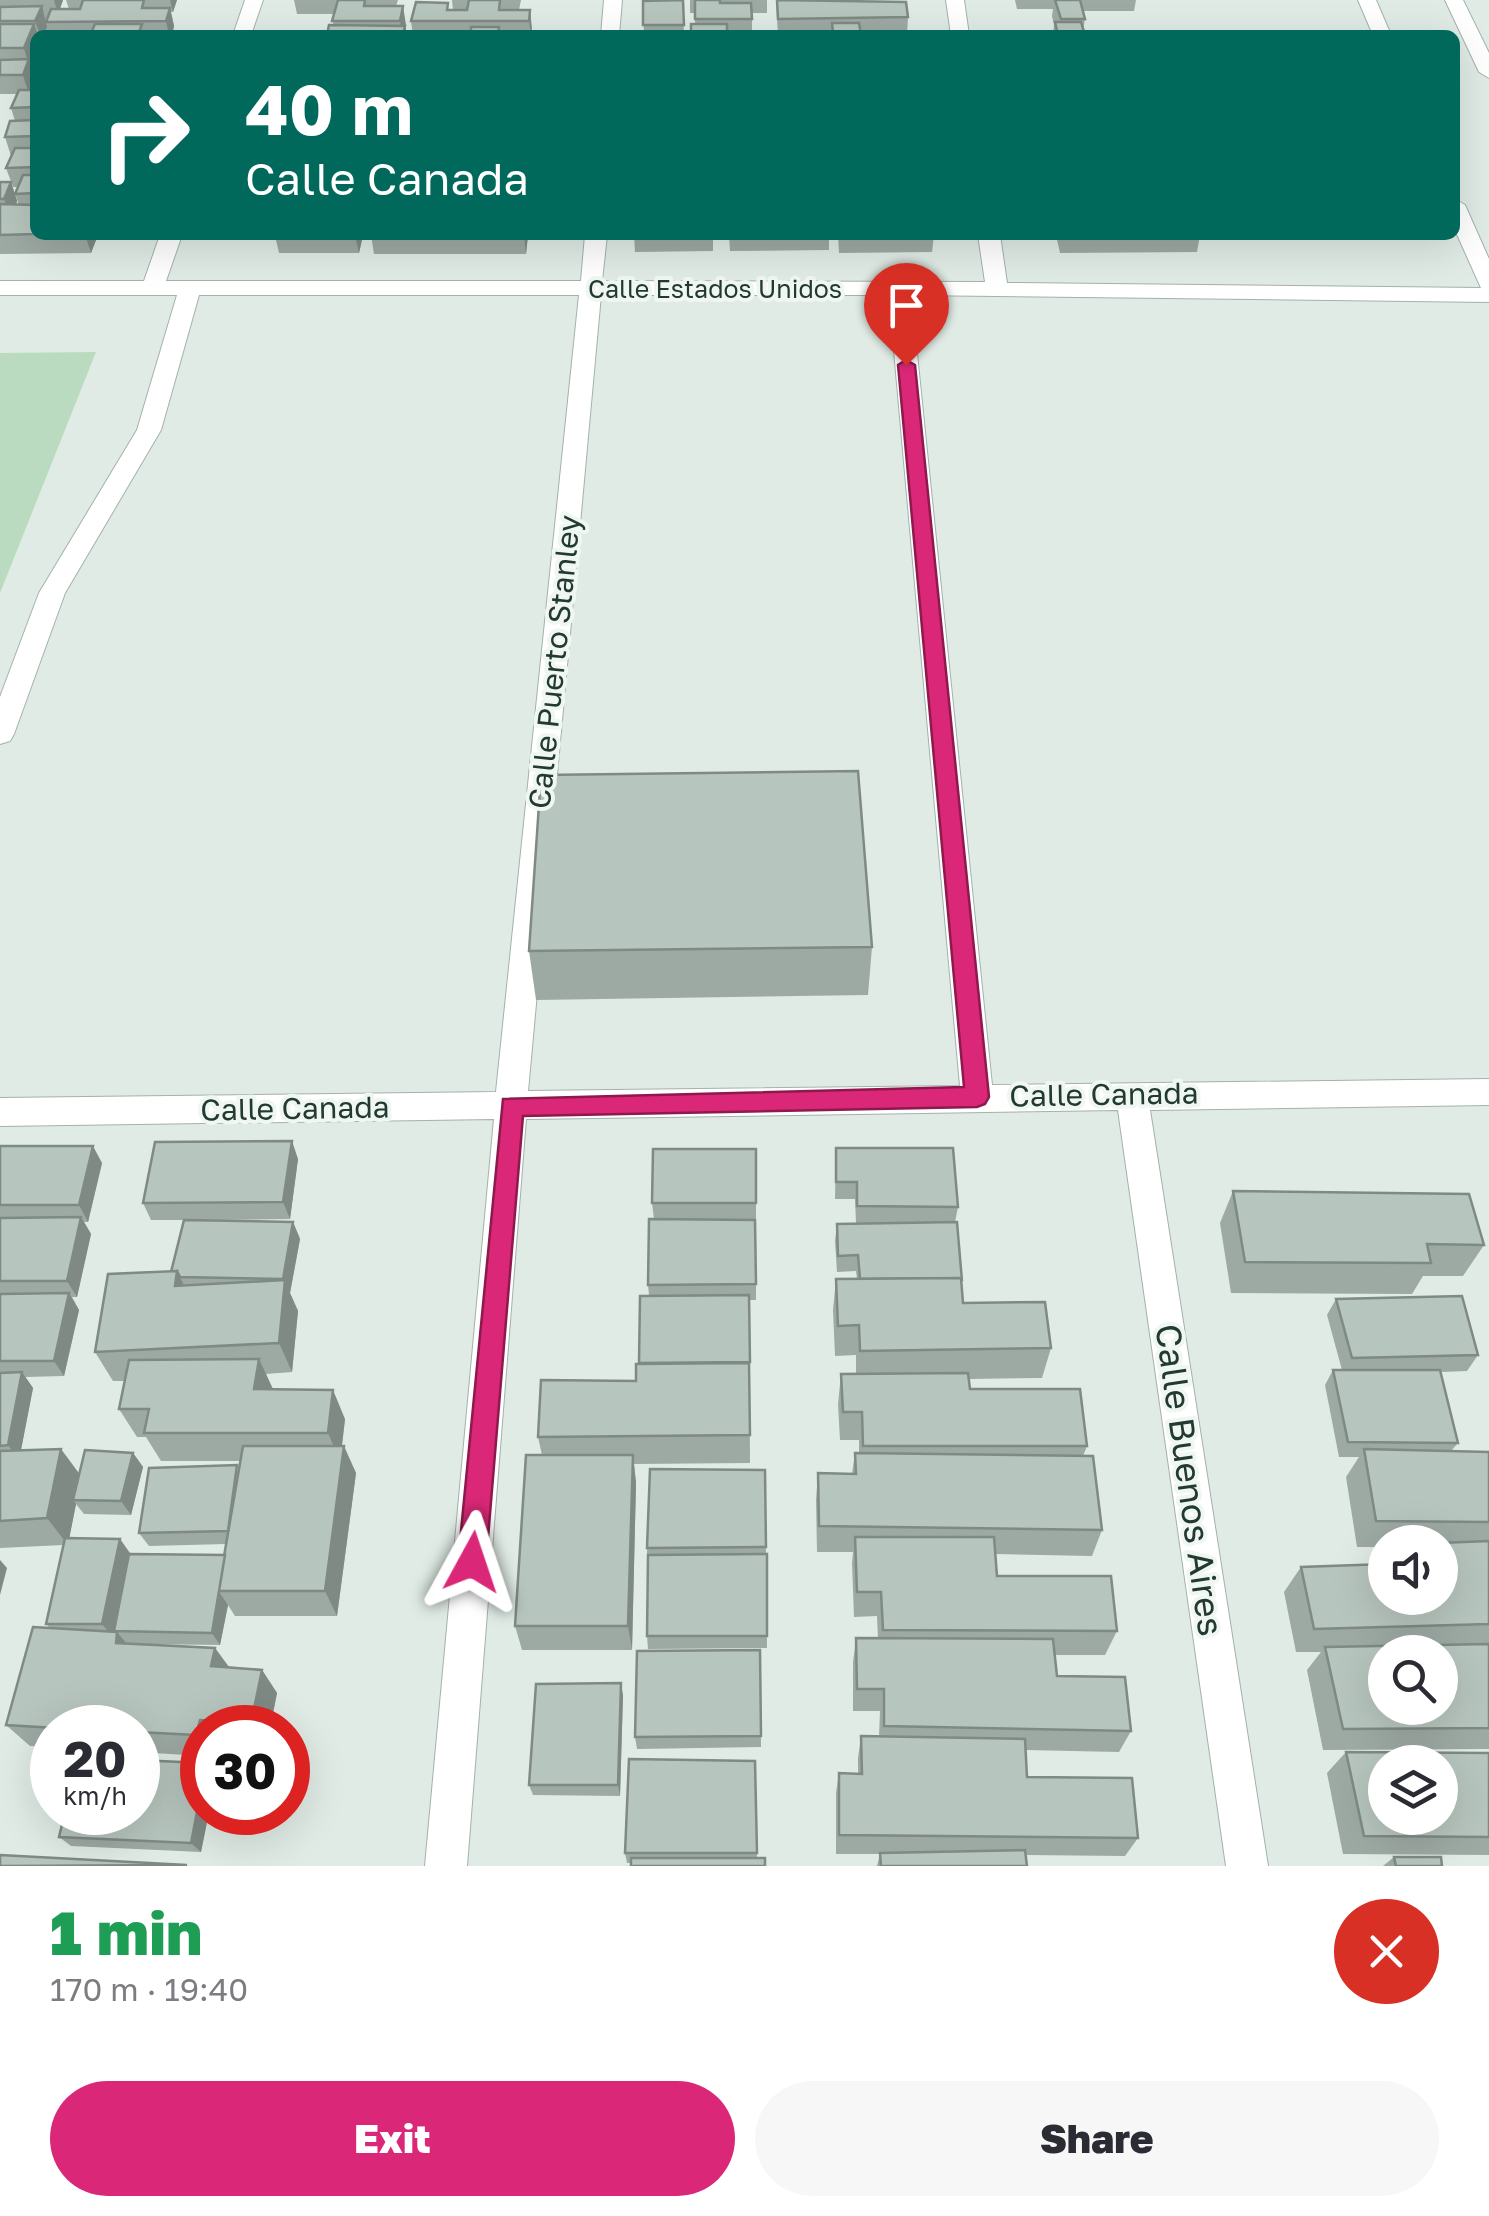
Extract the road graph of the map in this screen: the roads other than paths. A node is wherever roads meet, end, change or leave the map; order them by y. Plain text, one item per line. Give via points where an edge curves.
1 (254, 0) edge
2 (613, 0) edge
3 (955, 0) edge
4 (1367, 0) edge
5 (1454, 0) edge
6 (244, 30) edge
7 (610, 30) edge
8 (959, 30) edge
9 (1380, 30) edge
10 (1489, 72) edge
11 (1460, 217) edge
12 (169, 240) edge
13 (596, 240) edge
14 (990, 240) edge
15 (1489, 284) edge
16 (0, 288) edge
17 (899, 288) junction
18 (190, 289) junction
19 (997, 289) junction
20 (152, 290) junction
21 (592, 290) junction
22 (1489, 295) edge
23 (0, 734) edge
24 (1489, 1092) edge
25 (1132, 1095) junction
26 (977, 1097) junction
27 (511, 1106) junction
28 (0, 1112) edge
29 (446, 1866) edge
30 (1246, 1866) edge

1 - 6 street
2 - 7 street
3 - 8 street
4 - 9 street
5 - 10 street
11 - 15 street
12 - 20 street
13 - 21 street, Calle Puerto Stanley
14 - 19 street
16 - 20 street, Calle Estados Unidos
17 - 19 street, Calle Estados Unidos
17 - 21 street, Calle Estados Unidos
17 - 26 street
18 - 20 street, Calle Estados Unidos
18 - 21 street, Calle Estados Unidos
18 - 23 street via 150,430 52,594
19 - 22 street, Calle Estados Unidos
21 - 27 street, Calle Puerto Stanley
24 - 25 street, Calle Canada
25 - 26 street, Calle Canada
25 - 30 street, Calle Buenos Aires
26 - 27 street, Calle Canada
27 - 28 street, Calle Canada
27 - 29 street, Calle Puerto Stanley

